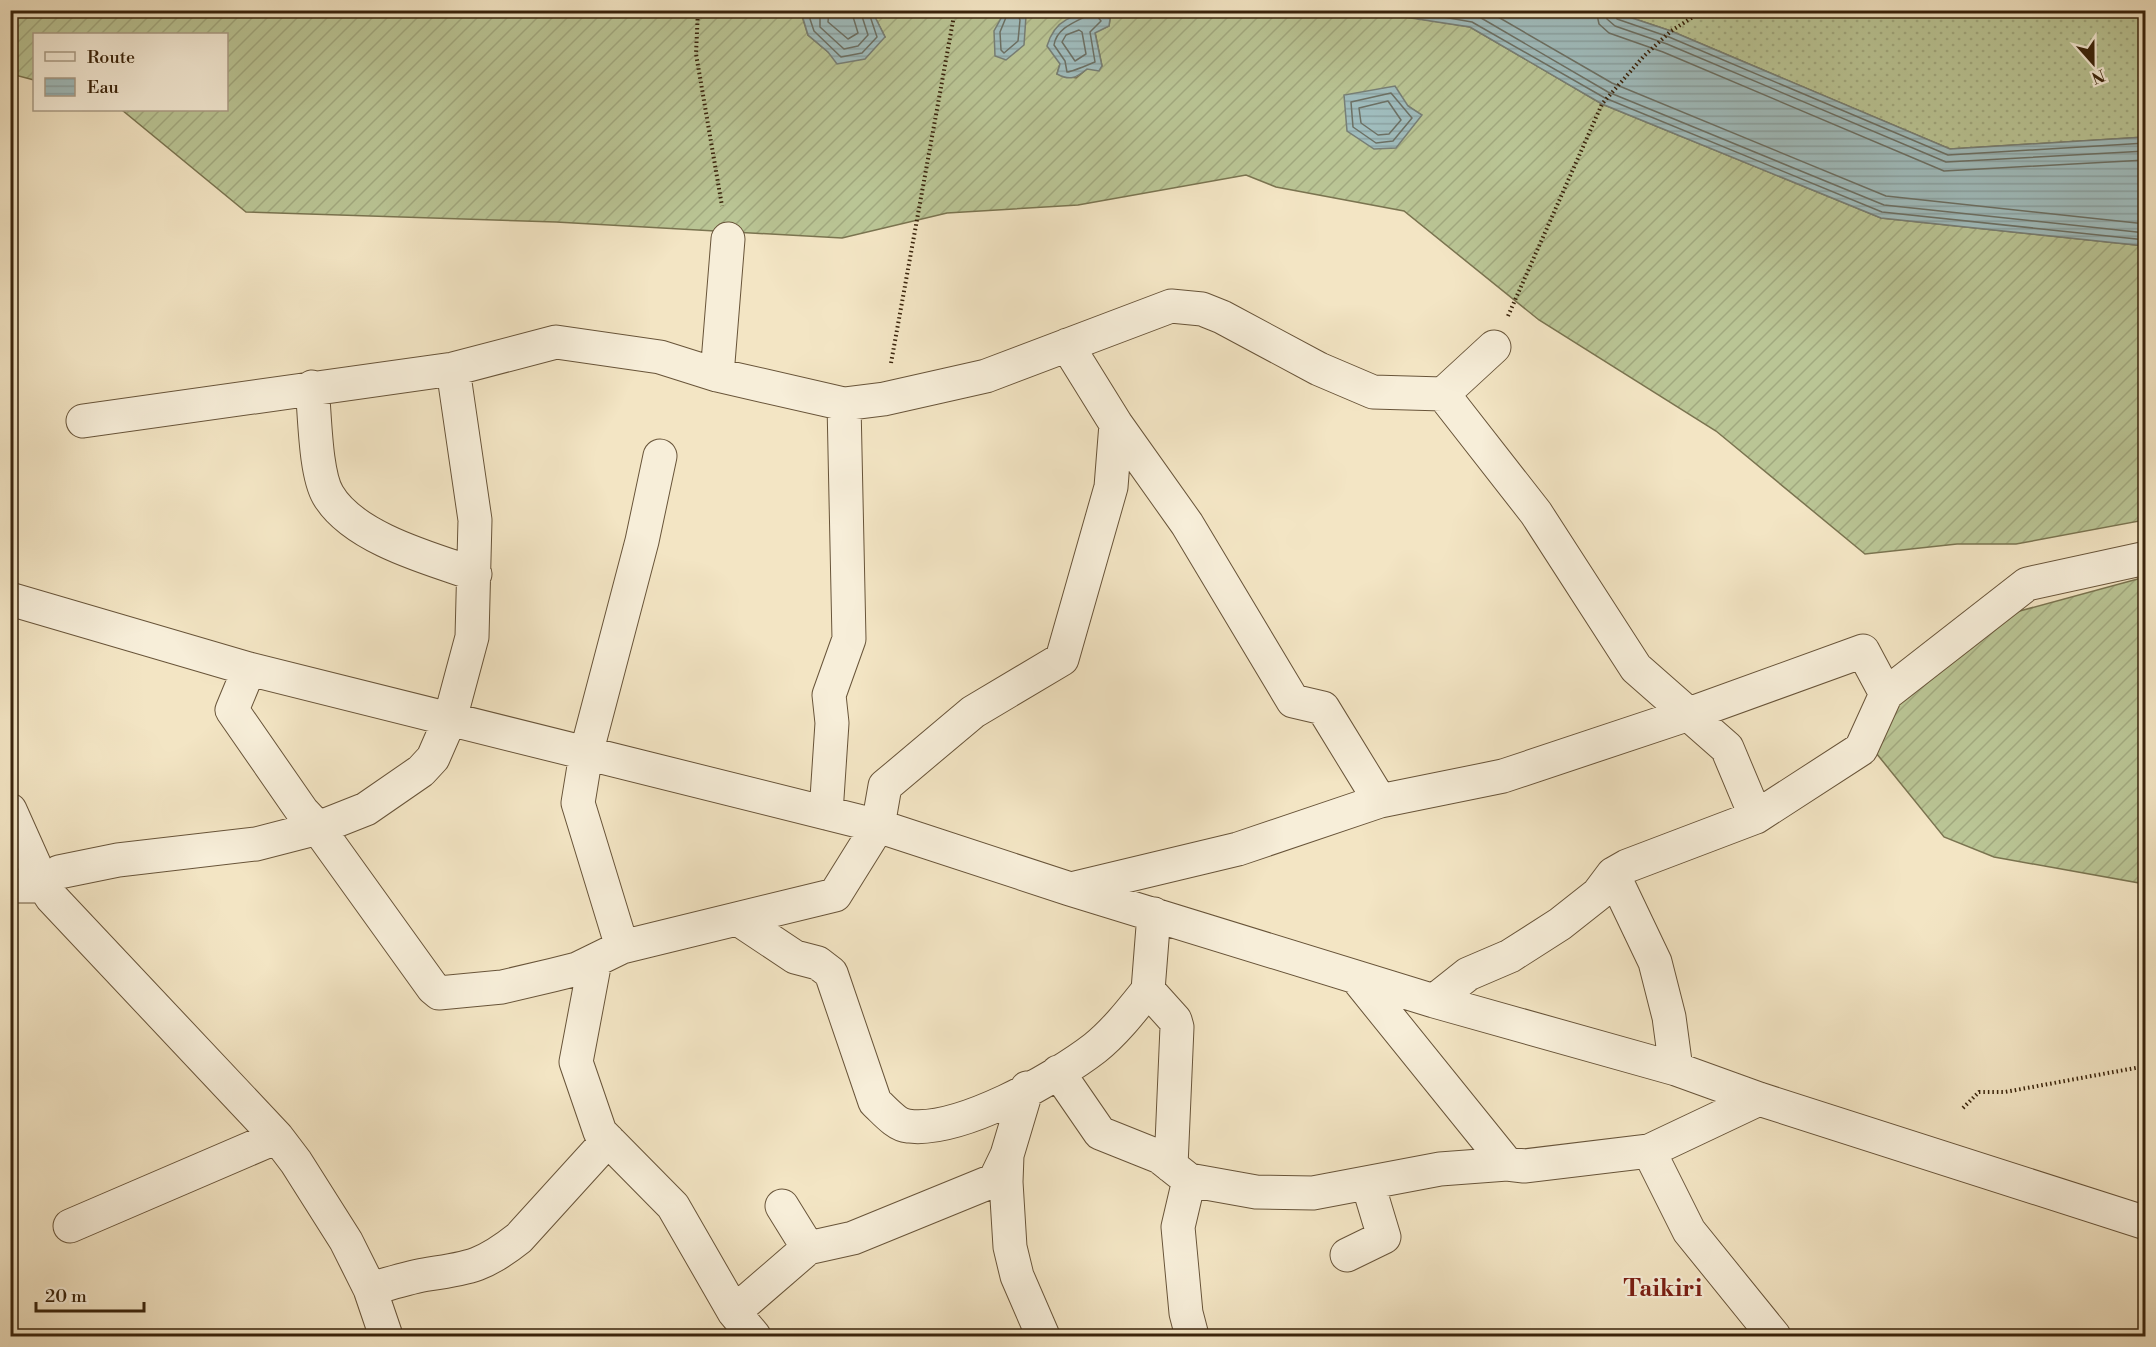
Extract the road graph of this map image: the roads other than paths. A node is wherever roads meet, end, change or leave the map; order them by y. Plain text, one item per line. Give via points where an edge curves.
1 (728, 239) road end
2 (1067, 345) junction
3 (1494, 347) road end
4 (453, 369) junction
5 (717, 375) junction
6 (312, 387) junction
7 (1443, 394) junction
8 (844, 404) junction
9 (83, 421) dead end
10 (1116, 424) junction
11 (660, 456) dead end
12 (2145, 558) edge
13 (475, 574) junction
14 (10, 599) edge
15 (249, 669) junction
16 (1886, 694) junction
17 (1689, 714) junction
18 (450, 719) junction
19 (586, 754) junction
20 (1380, 801) junction
21 (10, 810) edge
22 (826, 813) junction
23 (1756, 817) junction
24 (878, 826) junction
25 (318, 828) junction
26 (1614, 874) junction
27 (44, 885) junction
28 (10, 886) edge
29 (1070, 889) junction
30 (1154, 914) junction
31 (738, 919) junction
32 (609, 954) junction
33 (1356, 977) junction
34 (1148, 990) junction
35 (1434, 1001) junction
36 (1676, 1070) junction
37 (1058, 1072) junction
38 (1027, 1088) junction
39 (1759, 1099) junction
40 (277, 1137) junction
41 (608, 1140) junction
42 (1649, 1151) junction
43 (1007, 1155) junction
44 (1507, 1164) junction
45 (1180, 1173) junction
46 (1368, 1184) junction
47 (782, 1206) dead end
48 (2145, 1223) edge
49 (70, 1226) dead end
50 (807, 1248) junction
51 (1347, 1255) dead end
52 (370, 1289) junction
53 (744, 1324) edge
54 (386, 1336) edge
55 (1043, 1336) edge
56 (1192, 1336) edge
57 (1774, 1336) edge

1 - 5 street
2 - 7 street via 1171,306 1202,309 1373,392
2 - 8 street via 986,376
2 - 10 street
3 - 7 street
4 - 5 street via 556,342 660,357
4 - 6 street
4 - 13 street via 475,520
5 - 8 street
6 - 9 street
6 - 13 street via 321,475 333,501 369,533
7 - 17 street via 1536,513 1636,668
8 - 22 street via 849,639 829,695 832,723
10 - 20 street via 1187,524 1293,701 1323,708
10 - 24 street via 1111,487 1062,659 973,712 885,786
11 - 19 street via 642,541
12 - 16 street via 2027,584
13 - 18 street via 472,637
14 - 15 street
15 - 18 street
15 - 25 street via 232,710
16 - 17 street via 1863,651
16 - 23 street via 1861,749
17 - 20 street via 1503,776
17 - 23 street via 1727,748
18 - 19 street
18 - 25 street via 433,758 421,771 366,809
19 - 22 street
19 - 32 street via 578,803
20 - 29 street via 1238,849
21 - 27 street
22 - 24 street
23 - 26 street
24 - 29 street
24 - 31 street via 835,895
25 - 27 street via 256,844 118,860 60,872
25 - 32 street via 439,993 502,987 553,975
26 - 35 street via 1598,894 1560,924 1510,956 1468,974
26 - 36 street via 1655,962 1669,1017
27 - 28 street
27 - 40 street
29 - 30 street
30 - 33 street
30 - 34 street
31 - 32 street
31 - 38 street via 795,957 818,963 831,974 876,1102 906,1126 933,1125 980,1114
32 - 41 street via 576,1062 600,1132
33 - 35 street
33 - 44 street
34 - 37 street via 1096,1047
34 - 45 street via 1177,1027
35 - 36 street
36 - 39 street
37 - 38 street
37 - 45 street via 1100,1133 1142,1148
38 - 43 street
39 - 42 street
39 - 48 street
40 - 49 street
40 - 52 street via 323,1201
41 - 52 street via 504,1250 479,1265
41 - 53 street via 673,1206
42 - 44 street via 1524,1166
42 - 57 street via 1689,1231
43 - 50 street via 995,1180 853,1238
43 - 55 street via 1010,1247 1017,1276
44 - 46 street via 1440,1169
45 - 46 street via 1256,1192 1313,1193
45 - 56 street via 1178,1227 1186,1313
46 - 51 street via 1384,1237
47 - 50 street
50 - 53 street
52 - 54 street

